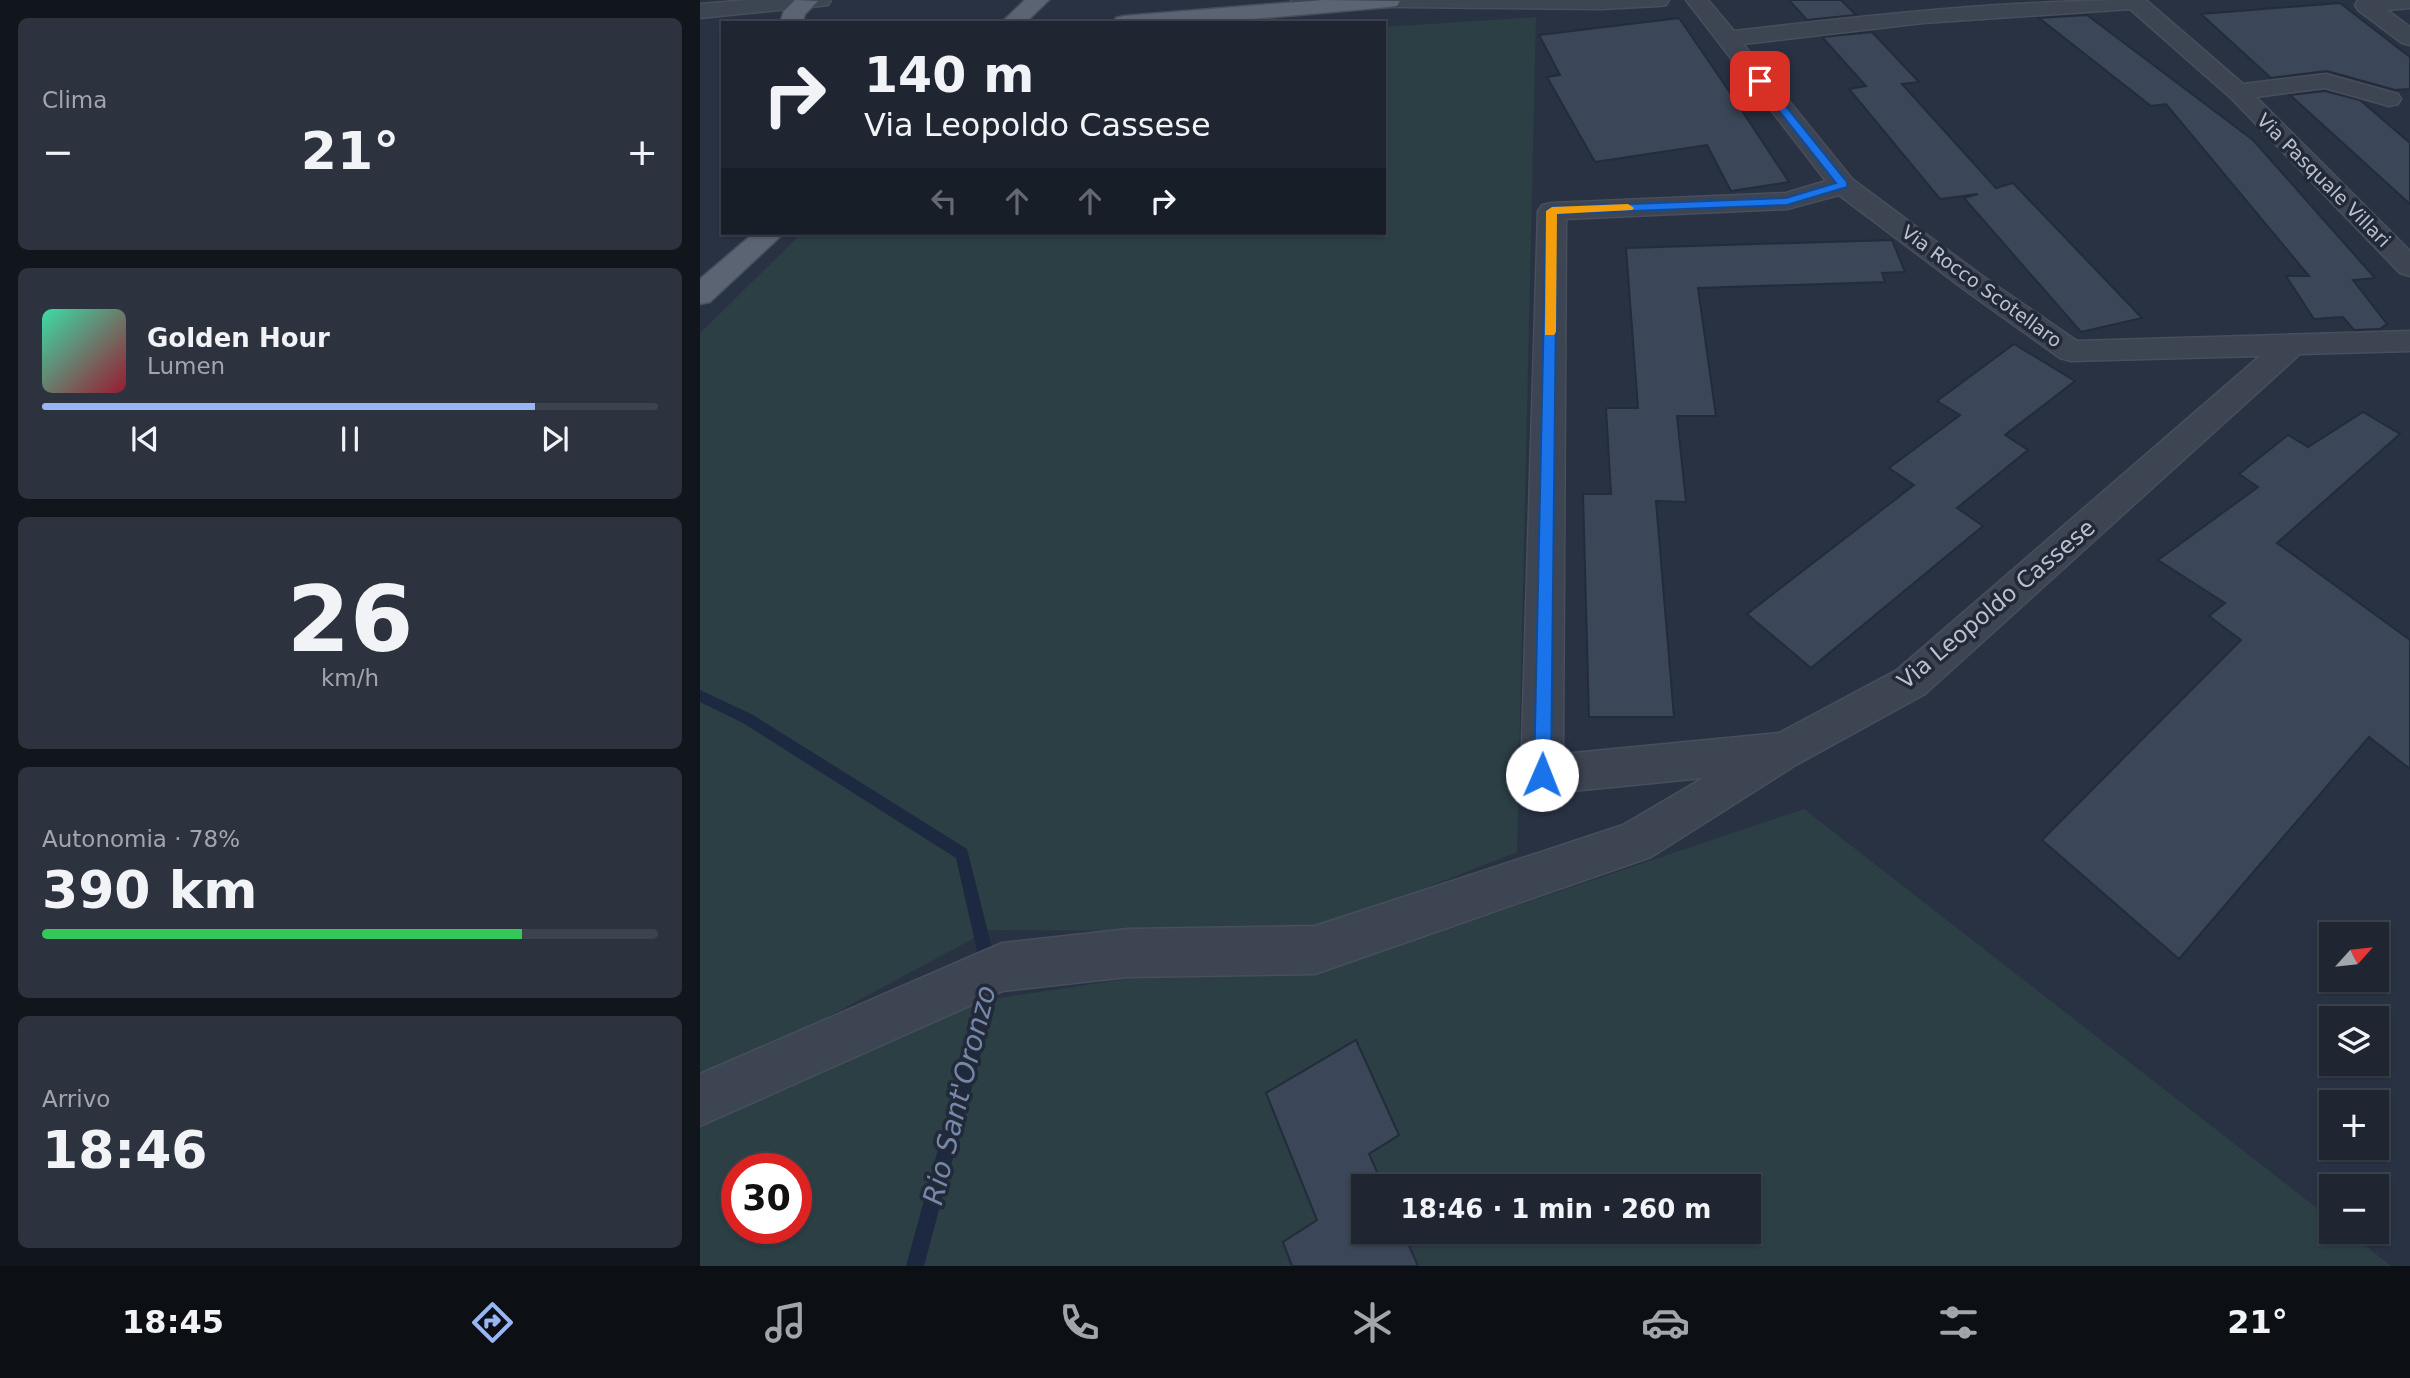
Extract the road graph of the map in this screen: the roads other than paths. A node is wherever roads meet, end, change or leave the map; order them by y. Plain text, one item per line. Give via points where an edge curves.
1 (1302, 0) edge
2 (1658, 0) edge
3 (1697, 0) edge
4 (813, 1) edge
5 (1401, 1) edge
6 (2135, 1) edge
7 (2410, 2) edge
8 (700, 11) edge
9 (1026, 11) edge
10 (792, 21) edge
11 (1006, 21) edge
12 (1149, 21) edge
13 (2410, 38) edge
14 (1727, 39) junction
15 (2238, 92) junction
16 (2399, 99) edge
17 (2410, 116) edge
18 (1843, 185) junction
19 (746, 235) edge
20 (768, 235) edge
21 (2410, 267) edge
22 (700, 275) edge
23 (700, 295) edge
24 (2410, 341) edge
25 (2293, 344) junction
26 (1785, 751) junction
27 (700, 1100) edge

1 - 5 street
2 - 5 street
3 - 14 street, Via Rocco Scotellaro
4 - 8 street
4 - 10 main road via 795,11
5 - 12 main road
6 - 14 street via 1923,16
6 - 15 street, Via Pasquale Villari
7 - 13 street via 2366,5
9 - 11 main road
14 - 18 street, Via Rocco Scotellaro
15 - 16 street, Via Pasquale Villari via 2326,81
15 - 21 street, Via Pasquale Villari
16 - 17 street, Via Pasquale Villari
18 - 25 street, Via Rocco Scotellaro via 2071,351
18 - 26 street, Via Leopoldo Cassese via 1787,201 1552,211 1542,775
19 - 22 main road
20 - 23 main road
24 - 25 street, Via Rocco Scotellaro
25 - 26 street, Via Leopoldo Cassese via 1911,682
26 - 27 street via 1636,842 1315,950 1128,953 1002,967

